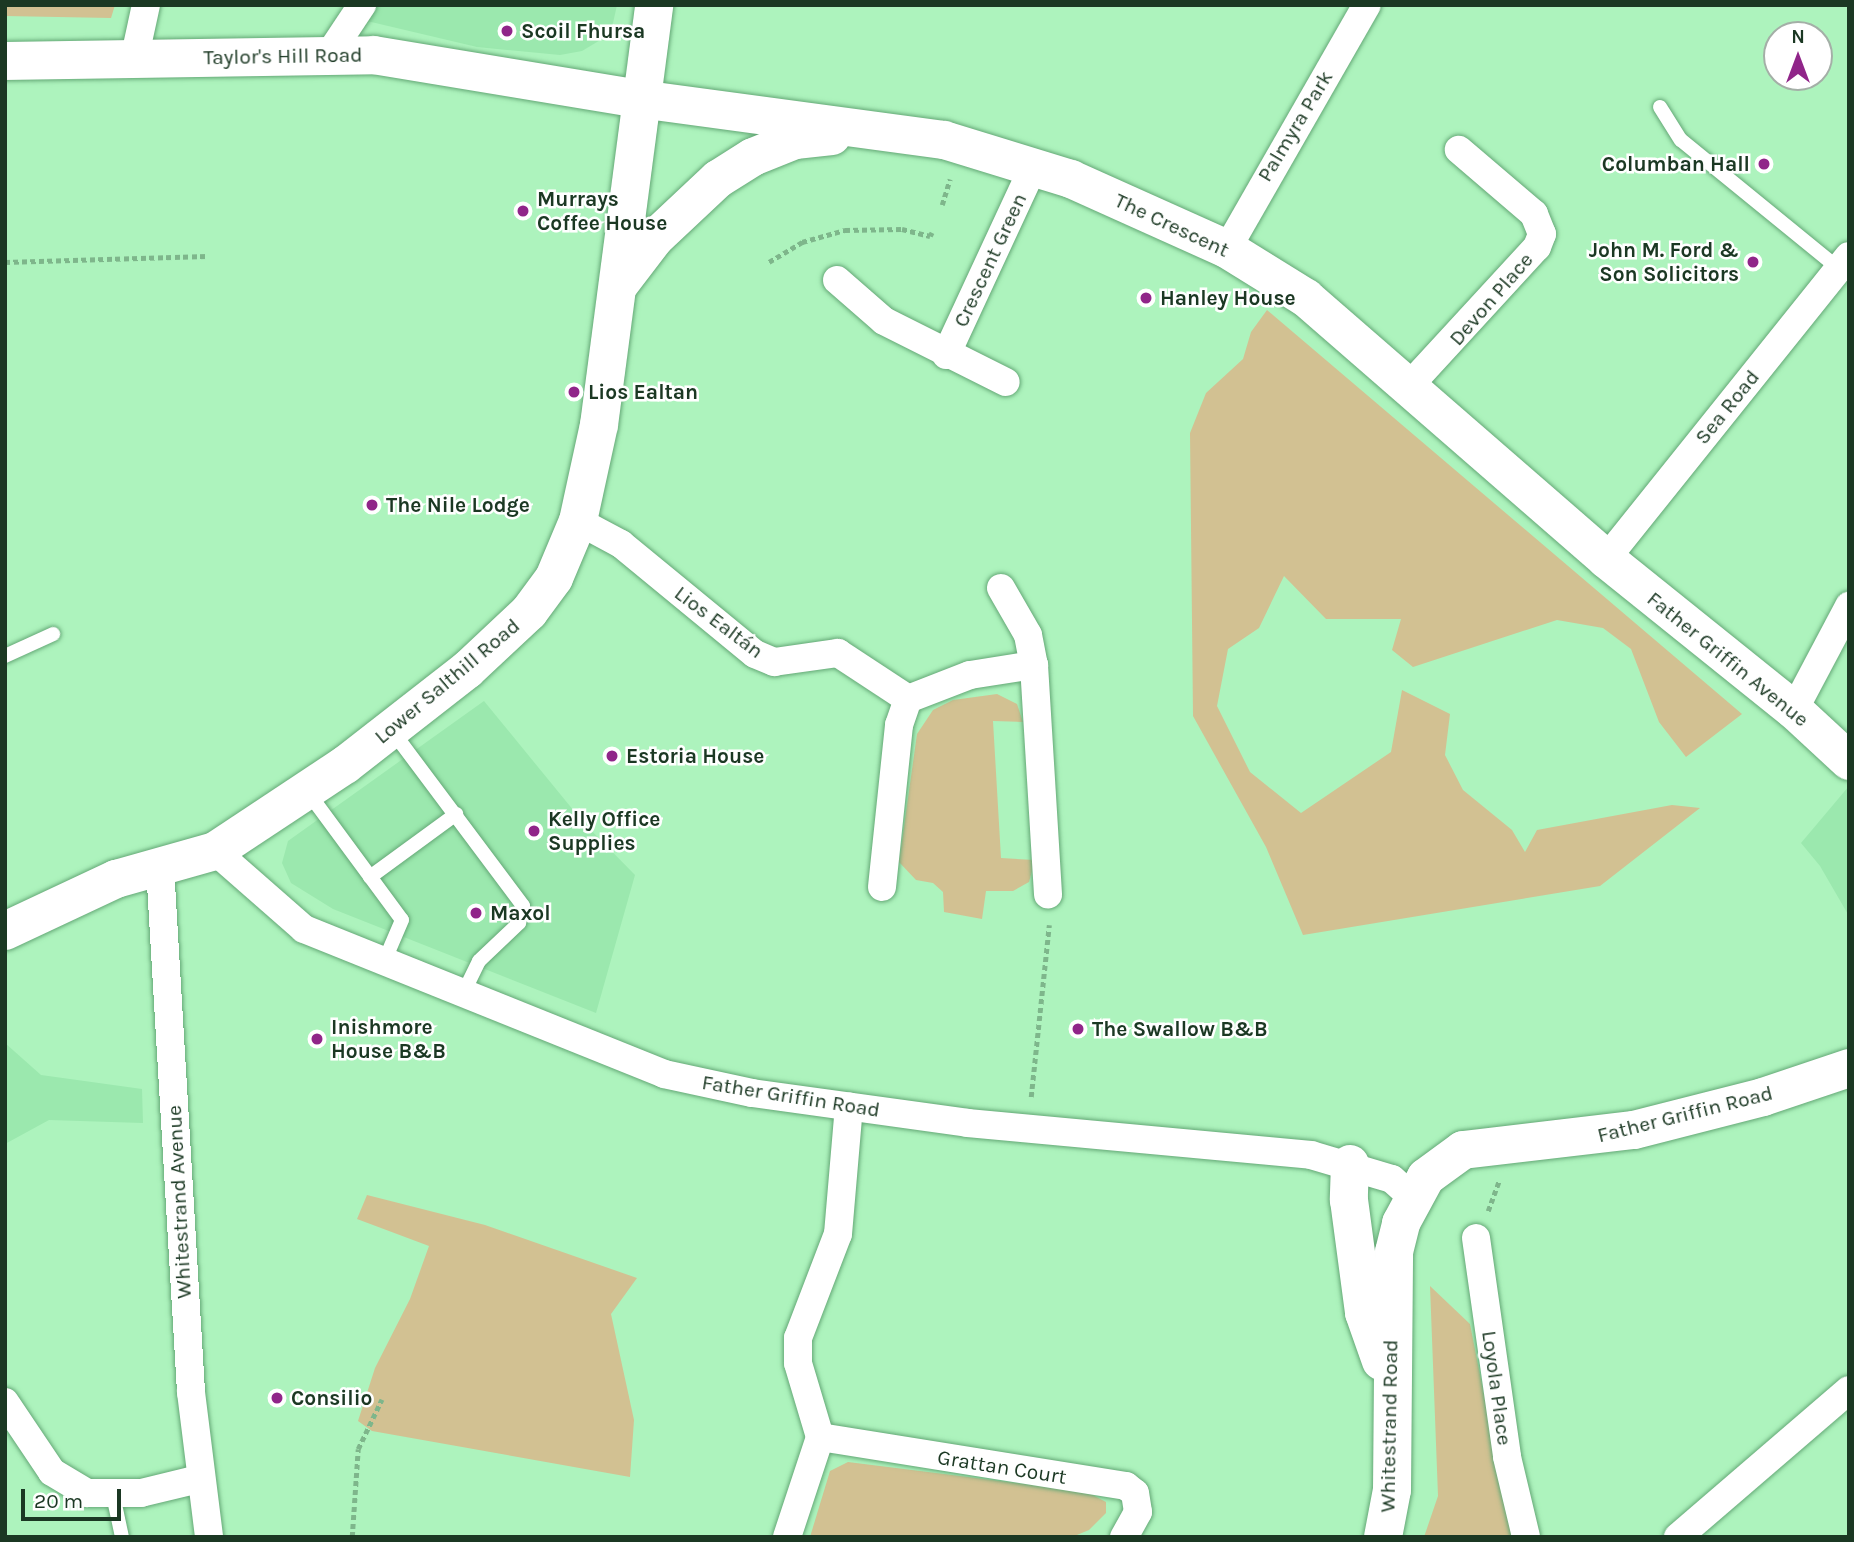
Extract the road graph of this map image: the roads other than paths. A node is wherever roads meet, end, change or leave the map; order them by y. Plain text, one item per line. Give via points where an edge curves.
1 (146, 5) edge
2 (362, 5) edge
3 (654, 5) edge
4 (1367, 5) edge
5 (330, 53) junction
6 (134, 60) junction
7 (5, 61) edge
8 (640, 99) junction
9 (1660, 107) dead end
10 (869, 132) junction
11 (1459, 150) dead end
12 (1034, 164) junction
13 (1227, 248) junction
14 (1844, 263) edge
15 (836, 281) dead end
16 (617, 288) junction
17 (946, 355) junction
18 (1006, 382) dead end
19 (1409, 386) junction
20 (578, 521) junction
21 (1606, 559) junction
22 (1001, 588) dead end
23 (1849, 606) edge
24 (53, 634) dead end
25 (5, 656) edge
26 (1034, 665) junction
27 (908, 699) junction
28 (1794, 710) junction
29 (391, 730) junction
30 (1849, 761) edge
31 (307, 790) junction
32 (456, 814) junction
33 (215, 851) junction
34 (160, 867) junction
35 (370, 877) junction
36 (883, 887) dead end
37 (1048, 895) road end
38 (5, 931) edge
39 (384, 962) junction
40 (463, 994) junction
41 (1849, 1068) edge
42 (849, 1105) junction
43 (1350, 1164) junction
44 (1412, 1197) junction
45 (1476, 1238) road end
46 (1391, 1315) joint
47 (1849, 1390) edge
48 (1392, 1393) junction
49 (5, 1402) edge
50 (820, 1437) junction
51 (199, 1479) junction
52 (113, 1495) junction
53 (122, 1537) edge
54 (209, 1537) edge
55 (787, 1537) edge
56 (1124, 1537) edge
57 (1383, 1537) edge
58 (1527, 1537) edge
59 (1678, 1537) edge

1 - 6 street
2 - 5 street
3 - 8 main road, Lower Salthill Road
4 - 13 street, Palmyra Park
5 - 6 main road, Taylor's Hill Road
5 - 8 main road, Taylor's Hill Road via 374,55
6 - 7 main road, Taylor's Hill Road
8 - 10 main road, The Crescent
8 - 16 main road, Lower Salthill Road
9 - 14 lane via 1681,140
10 - 12 main road, The Crescent via 962,143
10 - 16 main road via 795,140 753,157 678,214
11 - 19 street, Devon Place via 1534,214 1542,234 1528,257
12 - 13 main road, The Crescent
12 - 17 street, Crescent Green
13 - 19 main road, The Crescent via 1306,298
14 - 21 street, Sea Road
15 - 17 street via 884,321
16 - 20 main road, Lower Salthill Road via 599,425
17 - 18 street
19 - 21 main road, The Crescent
20 - 27 street, Lios Ealtán via 621,544 755,654 774,662 838,653
20 - 29 main road, Lower Salthill Road via 554,578 529,612 467,670
21 - 28 main road, Father Griffin Avenue
22 - 26 street via 1028,635
23 - 28 street
24 - 25 lane
26 - 27 street via 970,675
26 - 37 street
27 - 36 street via 899,726
28 - 30 main road, Father Griffin Avenue
29 - 31 main road, Lower Salthill Road
29 - 32 lane
31 - 33 main road, Lower Salthill Road
31 - 35 lane
32 - 35 lane
32 - 40 lane via 518,895 522,915 511,933 479,961
33 - 34 main road, Lower Salthill Road
33 - 39 street, Father Griffin Road via 304,929
34 - 38 main road, Lower Salthill Road via 85,891
34 - 51 street, Whitestrand Avenue
35 - 39 lane via 402,920
39 - 40 street, Father Griffin Road
40 - 42 street, Father Griffin Road via 664,1074 752,1093
41 - 44 main road, Father Griffin Road via 1750,1101 1647,1127 1463,1150 1446,1159
42 - 43 street, Father Griffin Road via 1028,1130 1311,1155
42 - 50 street via 838,1234 798,1338 798,1363
43 - 44 street, Father Griffin Road via 1392,1180
43 - 48 main road via 1349,1200 1364,1313
44 - 46 main road, Father Griffin Road via 1394,1252
45 - 58 street, Loyola Place via 1507,1457
46 - 48 main road, Whitestrand Road
47 - 59 street
48 - 57 main road, Whitestrand Road via 1392,1490
49 - 52 street via 52,1472 66,1485
50 - 55 street
50 - 56 street, Grattan Court via 1126,1486 1135,1493 1138,1512
51 - 52 street
51 - 54 street, Whitestrand Avenue
52 - 53 lane

